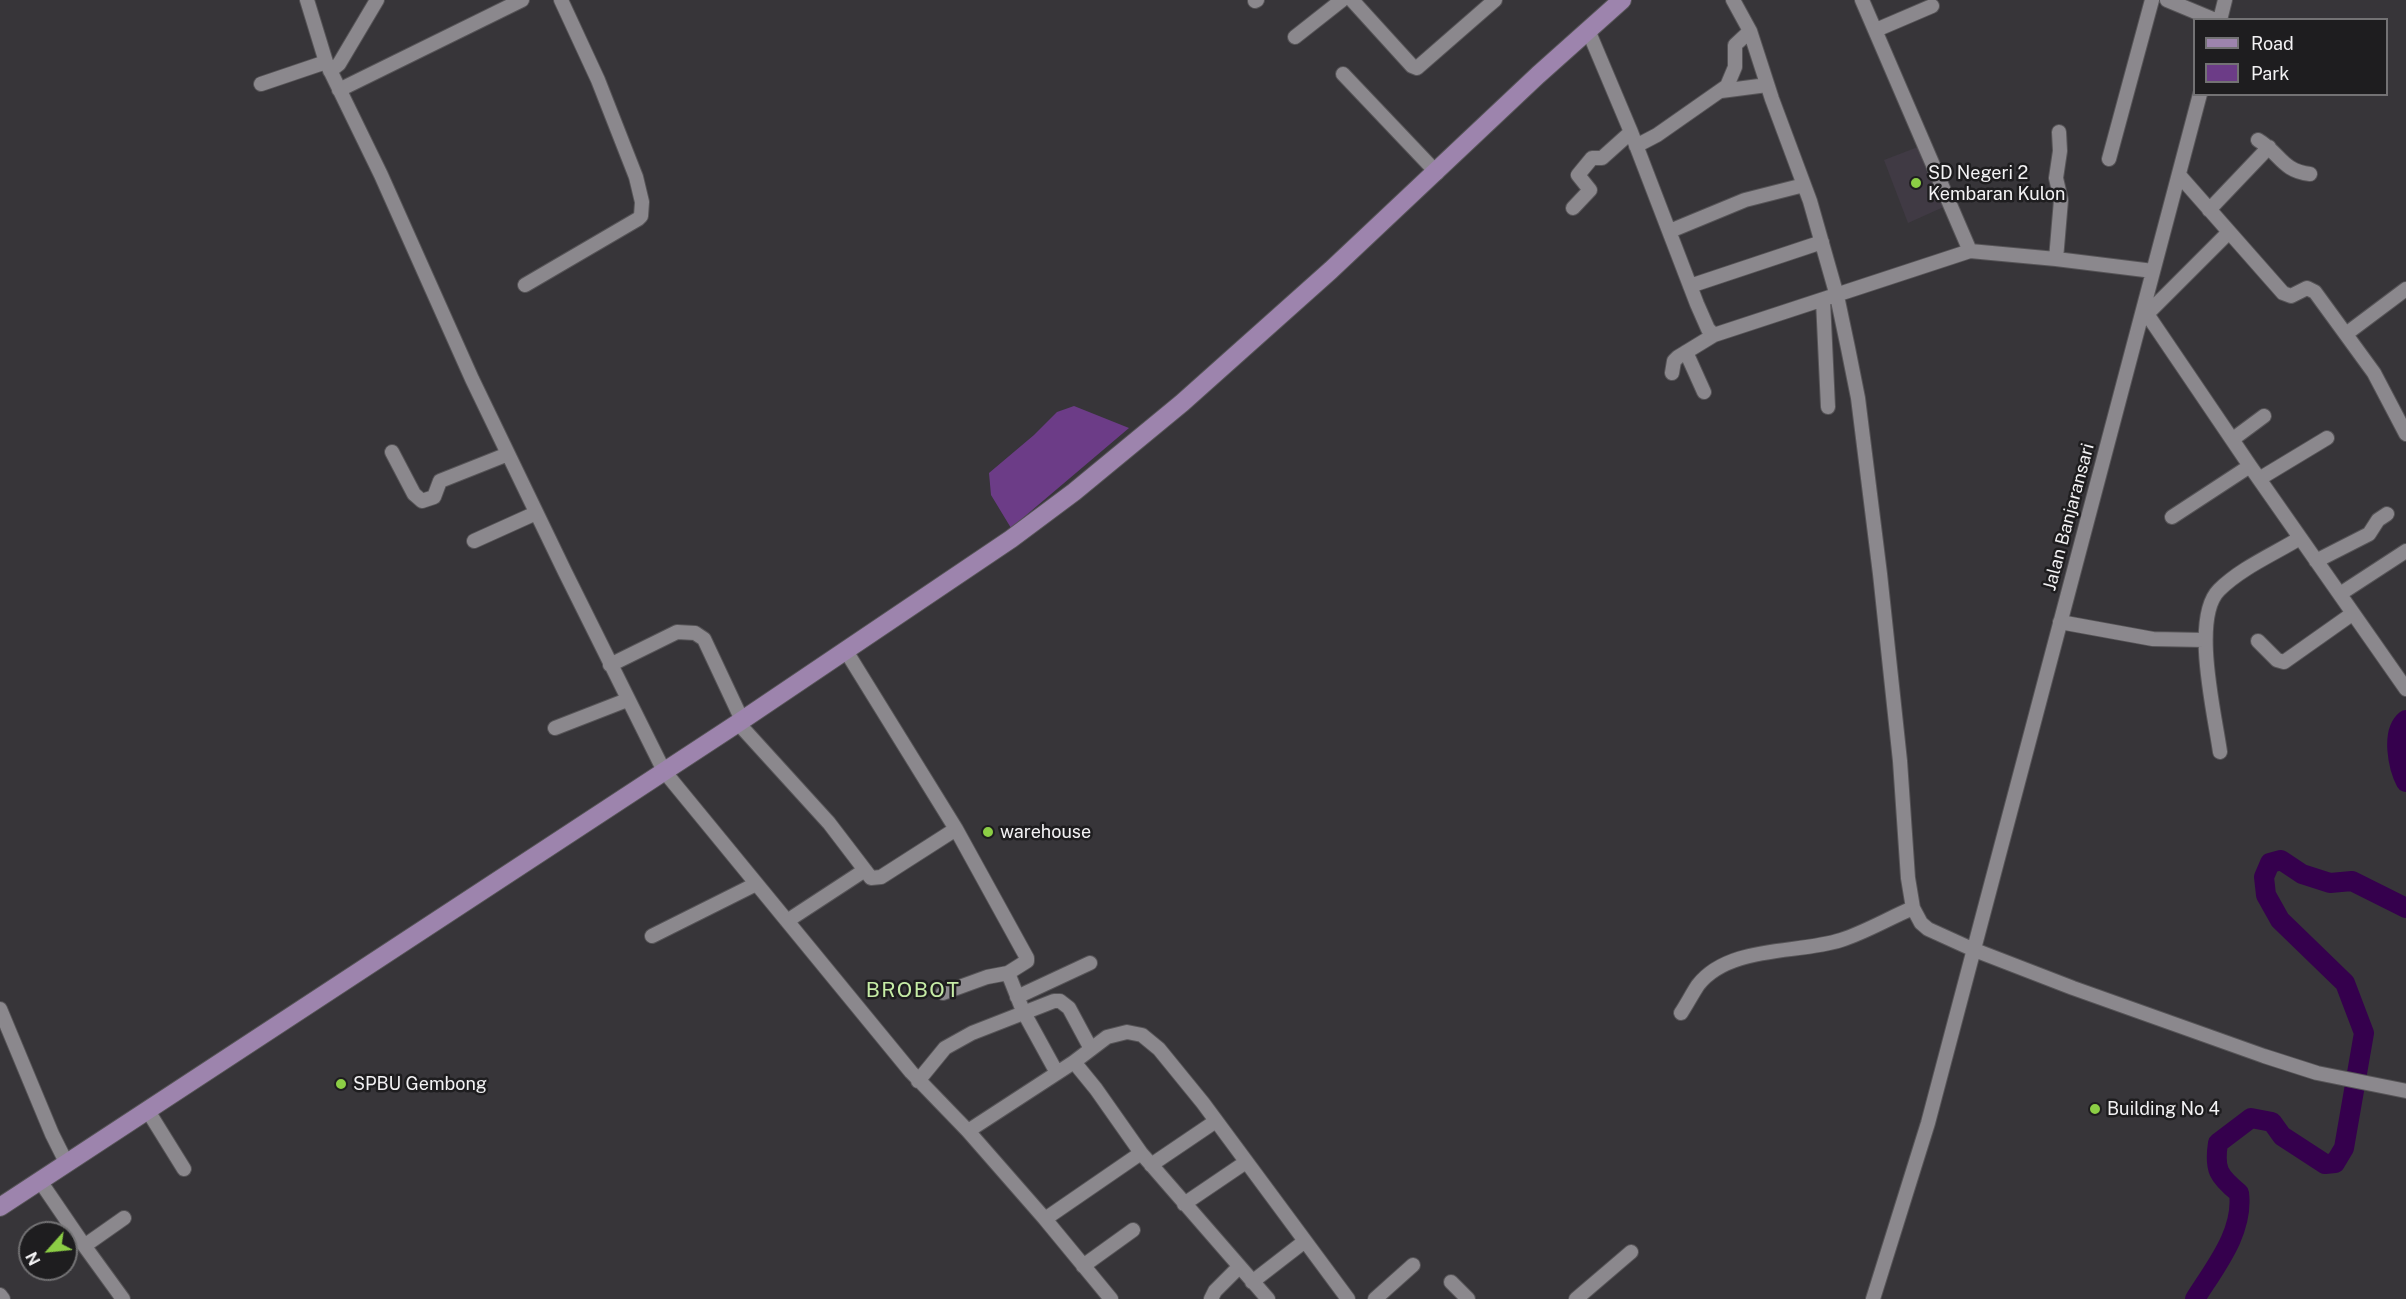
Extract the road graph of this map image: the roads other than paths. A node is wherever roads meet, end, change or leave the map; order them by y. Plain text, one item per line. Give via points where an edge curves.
1 (307, 0) edge
2 (377, 0) edge
3 (522, 0) edge
4 (561, 0) edge
5 (1342, 0) edge
6 (1352, 0) edge
7 (1495, 0) edge
8 (1733, 0) edge
9 (1862, 0) edge
10 (2152, 0) edge
11 (2167, 0) edge
12 (2225, 0) edge
13 (1615, 2) edge
14 (1932, 6) dead end
15 (2210, 18) edge
16 (2220, 18) edge
17 (1588, 30) junction
18 (1875, 30) junction
19 (1750, 31) junction
20 (1295, 37) dead end
21 (328, 66) junction
22 (1343, 74) dead end
23 (261, 84) dead end
24 (1767, 85) junction
25 (339, 90) junction
26 (1721, 91) junction
27 (2199, 96) edge
28 (1631, 132) junction
29 (2060, 132) dead end
30 (1636, 146) junction
31 (2109, 159) dead end
32 (1437, 173) junction
33 (2310, 174) dead end
34 (2179, 175) junction
35 (1804, 185) junction
36 (1573, 208) dead end
37 (2209, 210) junction
38 (1670, 231) junction
39 (2229, 232) junction
40 (1822, 242) junction
41 (1970, 251) junction
42 (2056, 259) junction
43 (2153, 271) junction
44 (525, 285) dead end
45 (1690, 286) junction
46 (2406, 289) edge
47 (1837, 296) junction
48 (1823, 300) junction
49 (2145, 312) junction
50 (2346, 334) junction
51 (1714, 335) junction
52 (1686, 352) junction
53 (1672, 373) dead end
54 (1704, 392) dead end
55 (1828, 407) dead end
56 (2264, 416) dead end
57 (2406, 434) edge
58 (2327, 438) dead end
59 (2233, 439) junction
60 (392, 452) dead end
61 (508, 454) junction
62 (2250, 466) junction
63 (2259, 479) junction
64 (536, 513) junction
65 (2387, 514) dead end
66 (2172, 517) dead end
67 (2300, 538) junction
68 (474, 541) dead end
69 (2406, 551) edge
70 (2316, 561) junction
71 (2340, 594) junction
72 (2352, 614) junction
73 (2060, 622) junction
74 (2205, 640) junction
75 (2258, 641) dead end
76 (846, 651) junction
77 (610, 665) junction
78 (2406, 688) edge
79 (627, 700) junction
80 (740, 721) junction
81 (555, 728) dead end
82 (2220, 752) dead end
83 (664, 771) junction
84 (956, 829) junction
85 (865, 870) junction
86 (756, 884) junction
87 (1913, 908) junction
88 (787, 921) junction
89 (652, 936) dead end
90 (1972, 949) junction
91 (1089, 963) dead end
92 (1008, 973) junction
93 (943, 993) dead end
94 (1017, 997) junction
95 (0, 1009) edge
96 (1023, 1011) junction
97 (1681, 1013) dead end
98 (1091, 1049) junction
99 (1074, 1062) junction
100 (1057, 1073) junction
101 (918, 1081) junction
102 (2406, 1091) edge
103 (147, 1111) junction
104 (1216, 1121) junction
105 (968, 1131) junction
106 (1141, 1153) junction
107 (1246, 1162) junction
108 (67, 1164) junction
109 (1151, 1164) junction
110 (184, 1169) dead end
111 (40, 1181) junction
112 (1184, 1204) junction
113 (0, 1207) edge
114 (124, 1218) dead end
115 (1046, 1219) junction
116 (1133, 1230) dead end
117 (1305, 1241) junction
118 (83, 1244) junction
119 (1631, 1252) dead end
120 (1413, 1265) dead end
121 (1083, 1266) junction
122 (1239, 1267) junction
123 (1252, 1282) junction
124 (1451, 1282) dead end
125 (0, 1295) edge
126 (3, 1299) edge
127 (123, 1299) edge
128 (1111, 1299) edge
129 (1211, 1299) edge
130 (1268, 1299) edge
131 (1348, 1299) edge
132 (1375, 1299) edge
133 (1468, 1299) edge
134 (1576, 1299) edge
135 (1873, 1299) edge

1 - 21 street
2 - 21 street via 339,64
3 - 25 street
4 - 44 street via 636,177 642,211 638,219
5 - 20 street
6 - 7 street via 1417,68
8 - 19 street
9 - 18 street
10 - 31 street
11 - 15 street
12 - 16 street
13 - 17 main road
14 - 18 street
17 - 28 street
17 - 32 main road
18 - 41 street
19 - 24 street
19 - 26 street via 1735,45 1735,67
21 - 23 street
21 - 25 street
22 - 32 street
24 - 26 street
24 - 35 street
25 - 61 street
26 - 30 street
27 - 34 street, Jalan Banjaransari
28 - 30 street
28 - 36 street via 1602,158 1592,158 1578,175 1590,190
29 - 42 street via 2056,178 2061,200
30 - 38 street
32 - 76 main road via 1182,403 1074,492 952,581
33 - 37 street via 2292,171 2264,143
34 - 37 street
34 - 43 street, Jalan Banjaransari
35 - 38 street via 1745,200
35 - 40 street
37 - 39 street
38 - 45 street
39 - 49 street
39 - 50 street via 2283,293 2290,296 2307,288 2312,290
40 - 45 street
40 - 47 street
41 - 42 street
41 - 47 street
42 - 43 street
43 - 49 street, Jalan Banjaransari
45 - 51 street
46 - 50 street
47 - 48 street
47 - 87 street via 1858,398 1873,515
48 - 51 street
48 - 55 street
49 - 59 street
49 - 73 street, Jalan Banjaransari
50 - 57 street via 2374,373
51 - 52 street
52 - 53 street via 1674,361
52 - 54 street
56 - 59 street
58 - 63 street
59 - 62 street
60 - 61 street via 414,494 422,501 434,497 440,482
61 - 64 street
62 - 63 street
62 - 66 street
63 - 67 street
64 - 68 street
64 - 77 street
65 - 70 street via 2369,534
67 - 70 street
67 - 74 street via 2218,591 2208,610
69 - 71 street
70 - 71 street
71 - 72 street
72 - 75 street via 2284,662
72 - 78 street
73 - 74 street via 2153,639
73 - 90 street, Jalan Banjaransari
74 - 82 street
76 - 80 main road
76 - 84 street
77 - 79 street
77 - 80 street via 677,632 695,633 704,639
79 - 81 street
79 - 83 street
80 - 83 main road
80 - 85 street
83 - 86 street
83 - 103 main road
84 - 85 street via 881,877 871,878
84 - 92 street via 1028,958
85 - 88 street
86 - 88 street
86 - 89 street
87 - 90 street via 1928,929
87 - 97 street via 1843,940 1753,955 1725,965 1699,984
88 - 101 street
90 - 102 street via 2264,1056 2317,1073
90 - 135 street, Jalan Banjaransari via 1916,1164
91 - 94 street
92 - 93 street
92 - 94 street
94 - 96 street
95 - 108 street
96 - 98 street via 1054,1001 1065,1003
96 - 100 street
96 - 101 street via 945,1048
98 - 99 street
98 - 104 street via 1118,1033 1142,1035 1159,1048
99 - 100 street
99 - 106 street
100 - 105 street
101 - 105 street
103 - 108 main road
103 - 110 street
104 - 107 street
104 - 109 street
105 - 115 street
106 - 109 street
106 - 115 street
107 - 112 street
107 - 117 street
108 - 111 main road
109 - 112 street
111 - 113 main road
111 - 118 street
112 - 122 street
114 - 118 street
115 - 121 street
116 - 121 street
117 - 123 street
117 - 131 street
118 - 127 street
119 - 134 street
120 - 132 street
121 - 128 street
122 - 123 street
122 - 129 street
123 - 130 street
124 - 133 street
125 - 126 street

